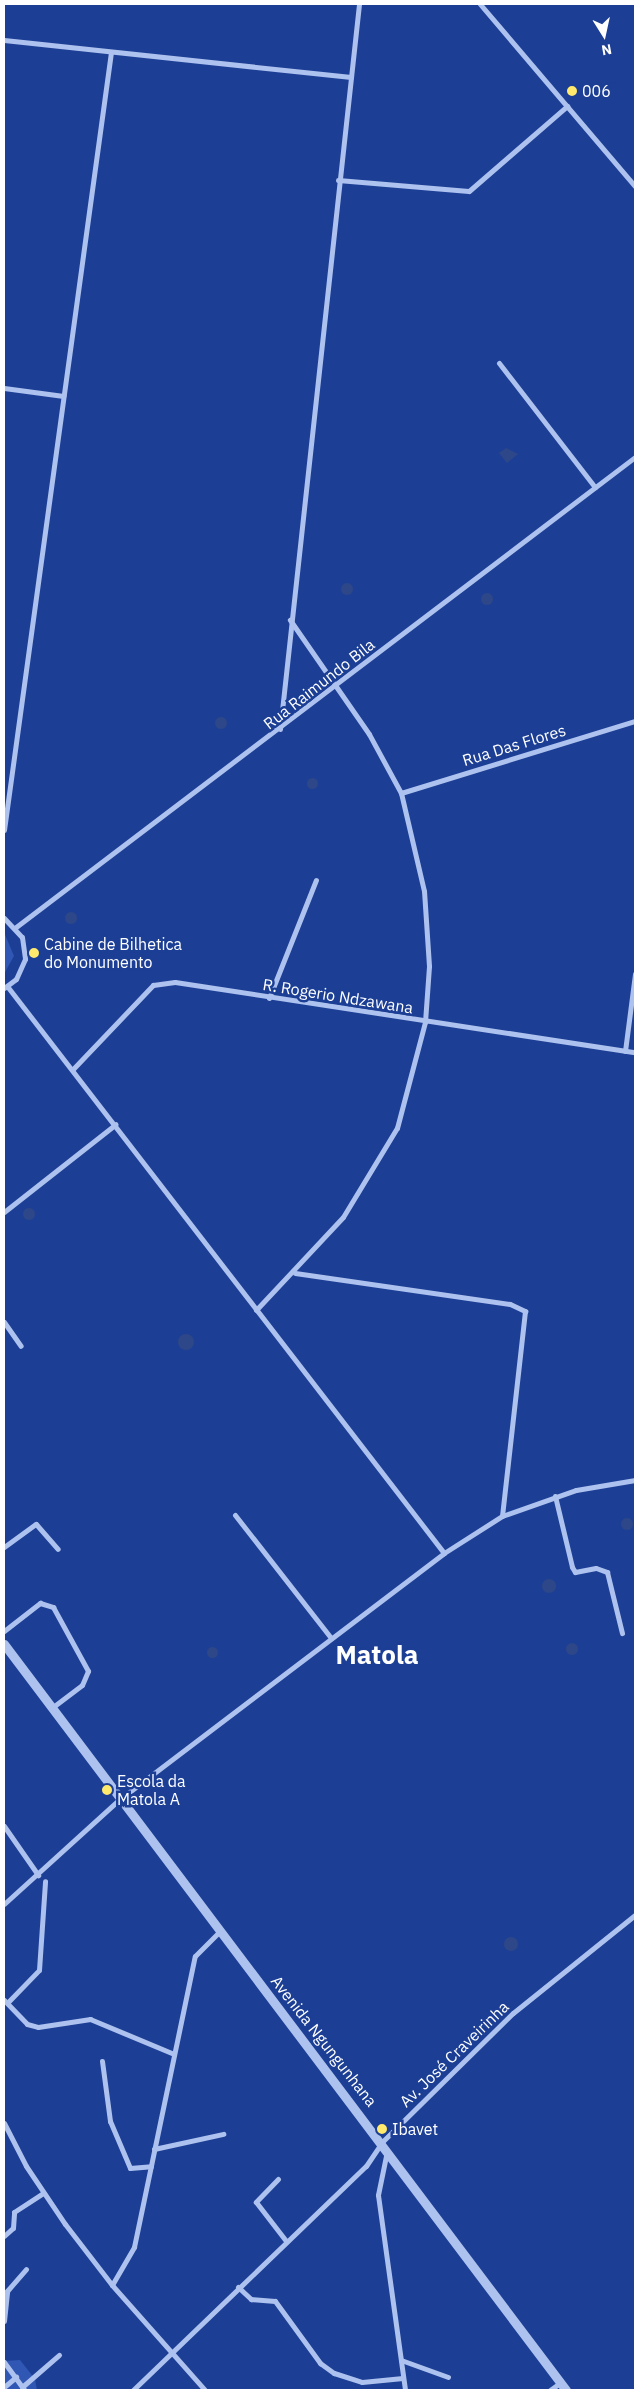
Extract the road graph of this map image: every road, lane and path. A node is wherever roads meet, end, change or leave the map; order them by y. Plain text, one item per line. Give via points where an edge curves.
1 (358, 4) edge
2 (480, 4) edge
3 (4, 40) edge
4 (111, 52) junction
5 (351, 77) junction
6 (567, 106) junction
7 (338, 180) junction
8 (635, 186) edge
9 (499, 363) dead end
10 (4, 388) edge
11 (63, 396) junction
12 (635, 457) edge
13 (595, 487) junction
14 (290, 620) junction
15 (337, 686) junction
16 (635, 721) edge
17 (280, 729) junction
18 (401, 793) junction
19 (4, 830) edge
20 (316, 880) dead end
21 (4, 918) edge
22 (16, 927) junction
23 (635, 974) edge
24 (5, 987) edge
25 (269, 998) junction
26 (425, 1022) junction
27 (625, 1051) junction
28 (635, 1052) edge
29 (73, 1069) junction
30 (116, 1124) junction
31 (4, 1212) edge
32 (295, 1273) junction
33 (256, 1310) junction
34 (4, 1322) edge
35 (21, 1346) dead end
36 (635, 1480) edge
37 (555, 1496) junction
38 (235, 1515) dead end
39 (502, 1516) junction
40 (4, 1547) edge
41 (58, 1549) dead end
42 (444, 1553) junction
43 (4, 1631) edge
44 (622, 1633) dead end
45 (331, 1638) junction
46 (4, 1644) edge
47 (52, 1706) junction
48 (120, 1799) junction
49 (4, 1826) edge
50 (38, 1875) junction
51 (45, 1881) dead end
52 (4, 1904) edge
53 (635, 1915) edge
54 (220, 1931) junction
55 (7, 2000) edge
56 (174, 2054) junction
57 (102, 2061) dead end
58 (4, 2123) edge
59 (223, 2134) dead end
60 (385, 2145) junction
61 (154, 2149) junction
62 (151, 2166) junction
63 (278, 2179) dead end
64 (44, 2192) junction
65 (4, 2236) edge
66 (286, 2241) junction
67 (26, 2268) dead end
68 (112, 2285) junction
69 (238, 2287) junction
70 (4, 2321) edge
71 (172, 2348) junction
72 (59, 2354) dead end
73 (401, 2360) junction
74 (4, 2362) edge
75 (16, 2377) junction
76 (448, 2377) dead end
77 (403, 2378) junction
78 (4, 2387) edge
79 (563, 2387) edge
80 (23, 2389) edge
81 (133, 2390) edge
82 (205, 2390) edge
83 (405, 2390) edge
84 (550, 2390) edge

1 - 5 street
2 - 6 street
3 - 4 street
4 - 5 street
4 - 11 street
5 - 7 street
6 - 7 street via 465,192
6 - 8 street
7 - 14 street
9 - 13 street
10 - 11 street
11 - 19 street
12 - 13 street, Rua Raimundo Bila
13 - 15 street, Rua Raimundo Bila
14 - 15 street
14 - 17 street
15 - 17 street, Rua Raimundo Bila
15 - 18 street
16 - 18 street, Rua Das Flores
17 - 22 street, Rua Raimundo Bila
18 - 26 street via 424,891 429,932
20 - 25 street
21 - 22 street
22 - 24 street via 25,959
23 - 27 street
24 - 29 street
25 - 26 street, R. Rogerio Ndzawana
25 - 29 street, R. Rogerio Ndzawana via 161,982
26 - 27 street, R. Rogerio Ndzawana
26 - 32 street via 397,1128 384,1154 343,1217
27 - 28 street, R. Rogerio Ndzawana
29 - 30 street
30 - 31 street
30 - 33 street
32 - 33 street
32 - 39 street via 510,1304 525,1311
33 - 42 street
34 - 35 street
36 - 37 street
37 - 39 street
37 - 44 street via 572,1568 576,1572 596,1568 607,1572
38 - 45 street
39 - 42 street
40 - 41 street via 36,1524
42 - 45 street
43 - 47 street via 40,1604 53,1607 88,1672 82,1685
45 - 48 street
46 - 47 street, Avenida Ngungunhana
47 - 48 street, Avenida Ngungunhana
48 - 50 street
48 - 54 street, Avenida Ngungunhana
49 - 50 street
50 - 52 street
51 - 55 street via 39,1970
53 - 60 street, Av. José Craveirinha via 553,1977
54 - 56 street via 195,1956
54 - 60 street, Avenida Ngungunhana
55 - 56 street via 27,2024 38,2027 90,2018
56 - 61 street
57 - 62 street via 110,2121 130,2168
58 - 64 street
59 - 61 street
60 - 66 street, Av. José Craveirinha
60 - 73 street via 378,2196
60 - 79 street, Avenida Ngungunhana
61 - 62 street
62 - 68 street via 134,2247
63 - 66 street via 256,2202
64 - 65 street via 14,2212 13,2228
64 - 68 street
66 - 69 street, Av. José Craveirinha
67 - 70 street via 7,2291
68 - 71 street
69 - 71 street, Av. José Craveirinha
69 - 77 street via 251,2299 275,2301 309,2349 334,2372 362,2382
71 - 81 street, Av. José Craveirinha
71 - 82 street
72 - 80 street
73 - 76 street
73 - 77 street
74 - 75 street
75 - 78 street
75 - 80 street
77 - 83 street
79 - 84 street

